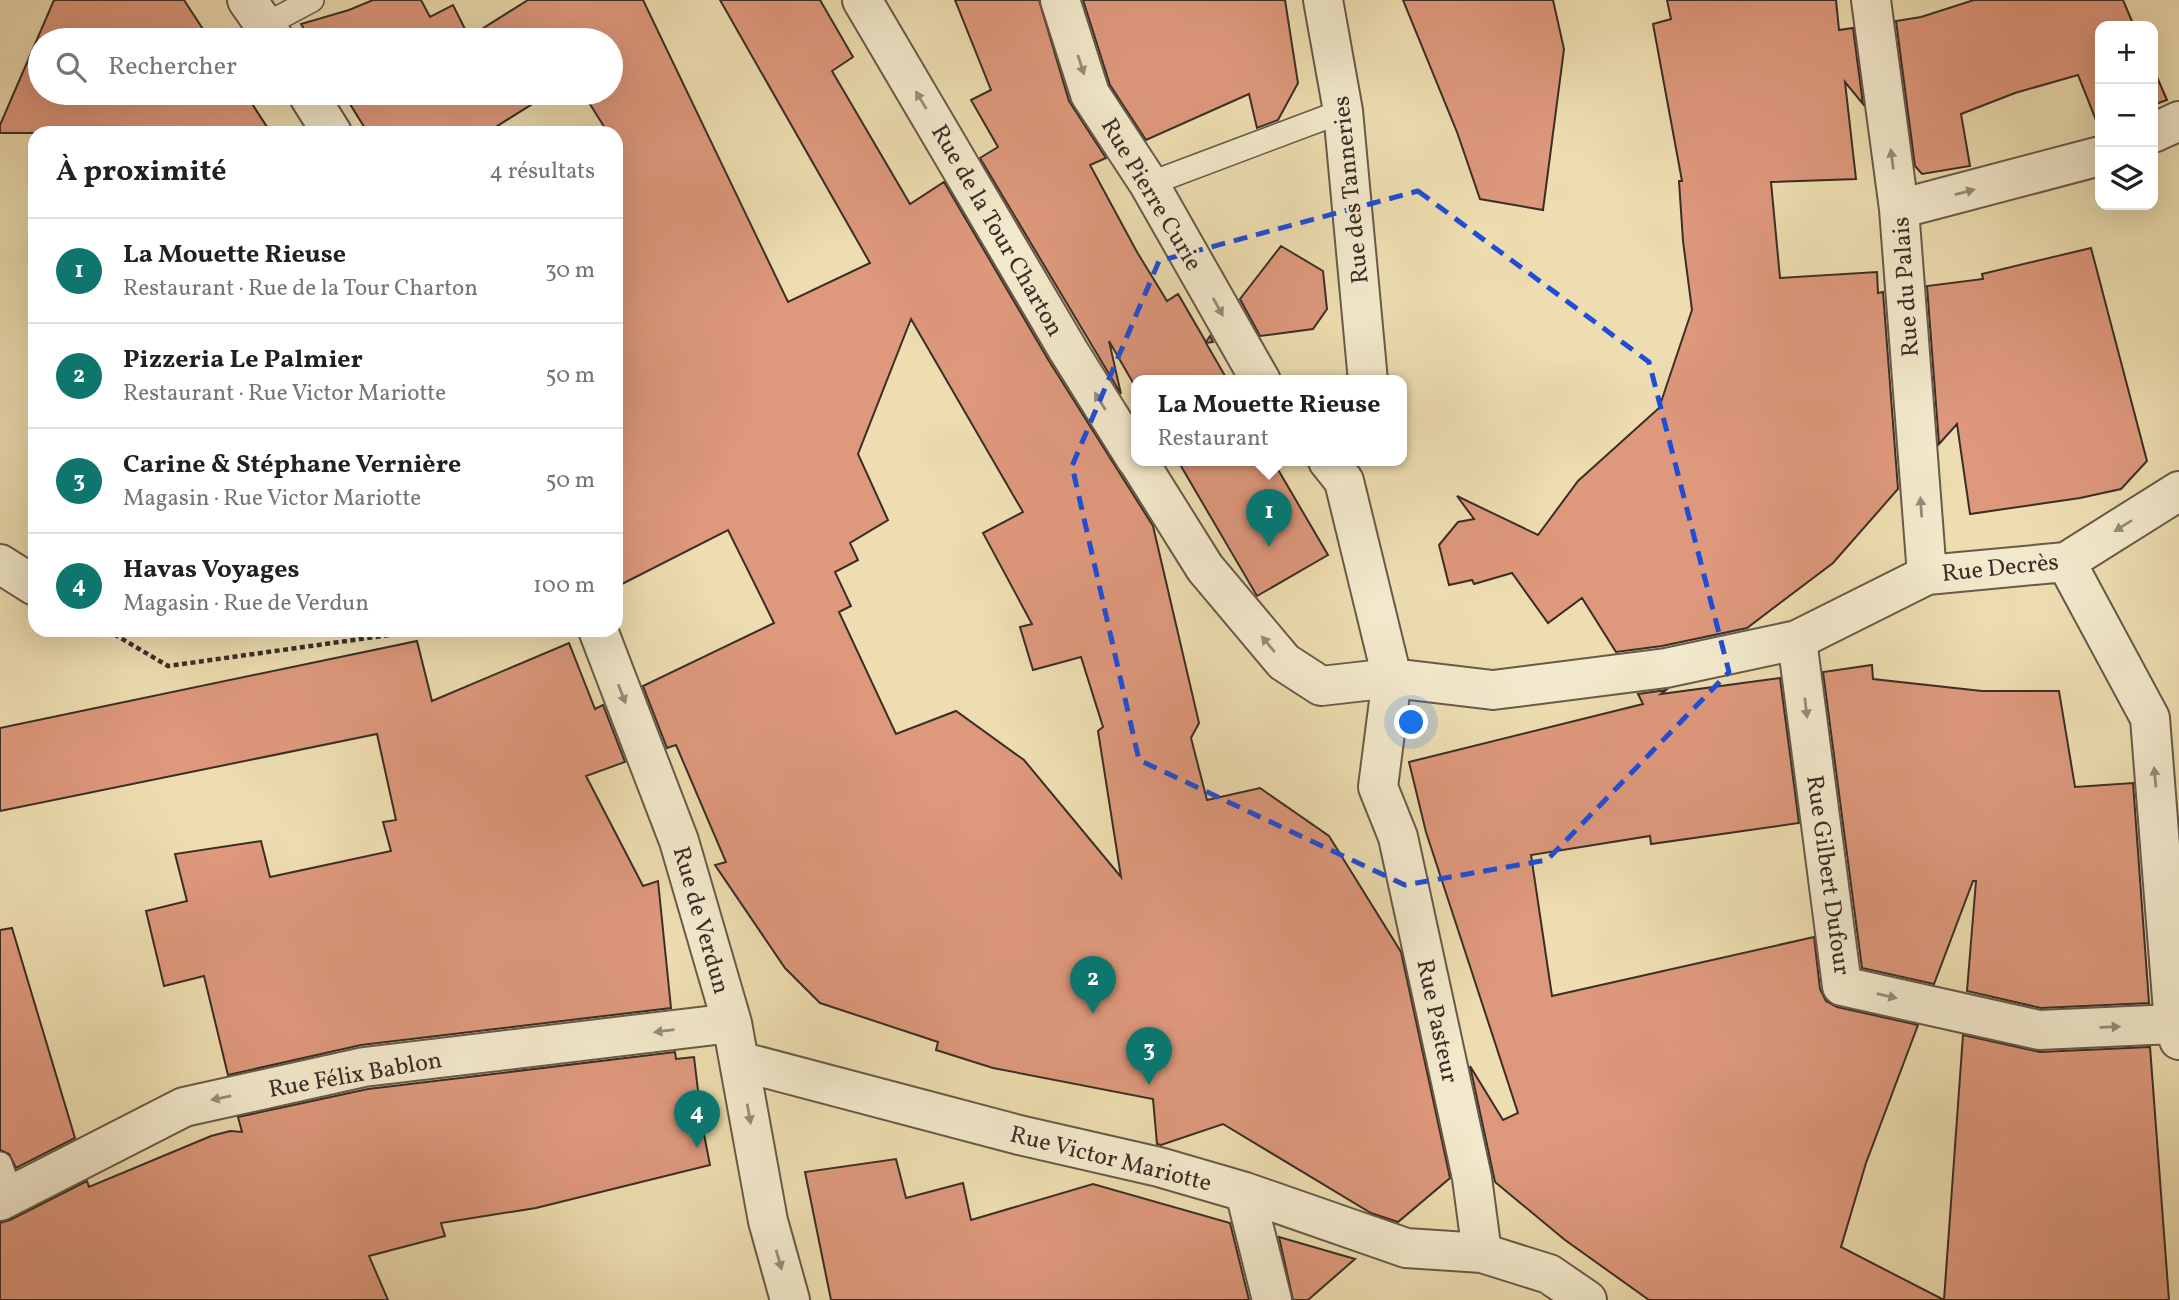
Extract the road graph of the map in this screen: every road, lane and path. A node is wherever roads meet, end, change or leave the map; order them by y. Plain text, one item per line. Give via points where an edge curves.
1 (312, 0) edge
2 (862, 0) edge
3 (1060, 0) edge
4 (1323, 0) edge
5 (1871, 0) edge
6 (262, 22) edge
7 (314, 105) edge
8 (1343, 111) junction
9 (2179, 121) edge
10 (328, 126) edge
11 (2158, 131) edge
12 (2095, 157) edge
13 (1149, 184) junction
14 (1899, 209) junction
15 (1258, 375) edge
16 (1367, 375) edge
17 (1131, 451) edge
18 (1141, 466) edge
19 (1340, 468) edge
20 (2179, 491) edge
21 (2066, 562) junction
22 (0, 564) edge
23 (1927, 575) junction
24 (28, 582) edge
25 (119, 637) edge
26 (375, 637) edge
27 (601, 637) edge
28 (1797, 640) junction
29 (1392, 678) junction
30 (732, 1023) junction
31 (2177, 1032) edge
32 (739, 1061) junction
33 (4, 1186) edge
34 (1245, 1192) junction
35 (1482, 1253) junction
36 (790, 1300) edge
37 (1272, 1300) edge
38 (1587, 1300) edge

1 - 6 lane
17 -> 2 street, Rue de la Tour Charton
3 -> 13 street, Rue Pierre Curie via 1090,94
4 - 8 street, Rue des Tanneries
14 -> 5 street, Rue du Palais
7 - 10 street
8 - 13 lane
8 - 16 street, Rue des Tanneries
9 - 11 street
14 -> 12 street
13 -> 15 street, Rue Pierre Curie
23 -> 14 street, Rue du Palais
29 -> 18 street, Rue de la Tour Charton via 1321,686 1284,662 1205,568
19 - 29 street
20 -> 21 street, Rue Decrès
21 - 23 street, Rue Decrès
31 -> 21 street via 2150,718
22 - 24 street
23 - 28 street
25 - 26 path via 168,666
27 -> 30 street, Rue de Verdun via 679,841
28 - 29 street via 1666,668 1493,690
28 -> 31 street, Rue Gilbert Dufour via 1842,986 2039,1030
29 - 35 street, Rue Pasteur via 1378,786 1398,837 1472,1178
30 - 32 street, Rue de Verdun
30 -> 33 street, Rue Félix Bablon via 364,1067 184,1107
32 - 34 street, Rue Victor Mariotte
32 -> 36 street, Rue de Verdun via 768,1221
34 - 35 street, Rue Victor Mariotte via 1406,1248
34 - 37 street
35 - 38 street via 1549,1273

